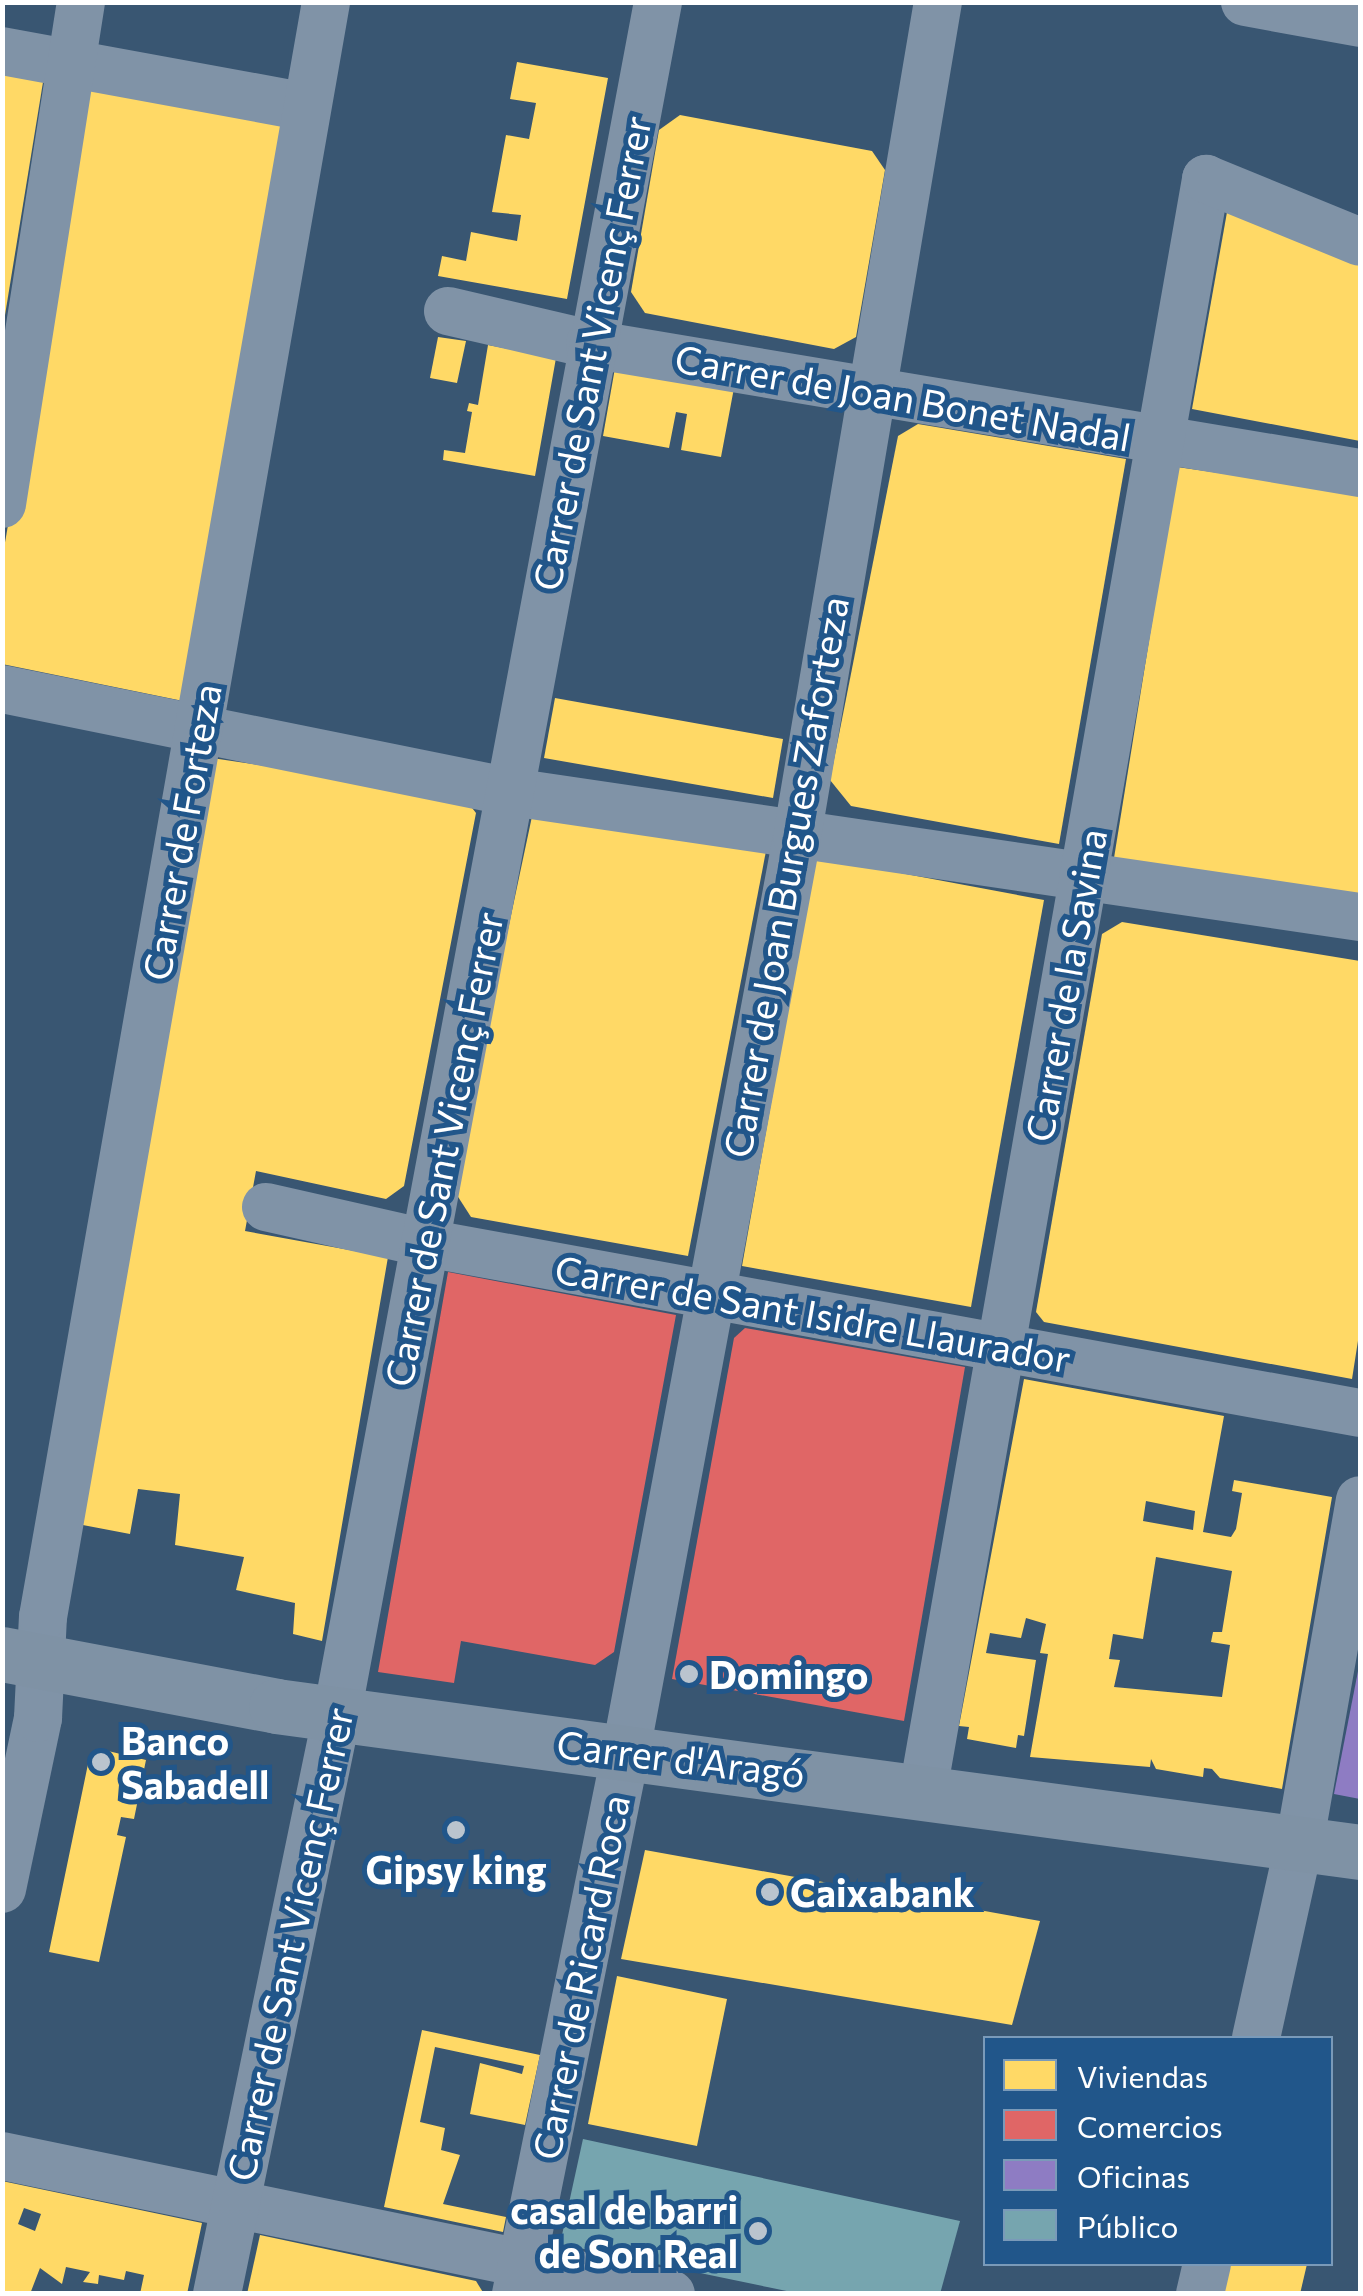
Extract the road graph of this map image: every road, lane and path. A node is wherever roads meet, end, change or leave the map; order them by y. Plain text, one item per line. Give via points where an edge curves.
1 (81, 2) edge
2 (326, 2) edge
3 (658, 2) edge
4 (938, 2) edge
5 (1245, 2) edge
6 (1360, 23) edge
7 (2, 51) edge
8 (71, 64) junction
9 (306, 107) junction
10 (1360, 242) edge
11 (448, 311) dead end
12 (590, 344) junction
13 (868, 391) junction
14 (1158, 440) junction
15 (1360, 474) edge
16 (2, 504) edge
17 (2, 690) edge
18 (198, 732) junction
19 (510, 792) junction
20 (797, 837) junction
21 (1085, 876) junction
22 (1360, 917) edge
23 (266, 1206) dead end
24 (426, 1243) junction
25 (708, 1294) junction
26 (1001, 1348) junction
27 (1360, 1413) edge
28 (1360, 1500) edge
29 (22, 1658) edge
30 (336, 1714) junction
31 (626, 1751) junction
32 (923, 1790) junction
33 (1300, 1840) junction
34 (1360, 1852) edge
35 (2, 1889) edge
36 (1256, 2036) edge
37 (2, 2156) edge
38 (236, 2204) junction
39 (1207, 2266) edge
40 (519, 2278) edge
41 (217, 2294) edge
42 (671, 2294) edge
43 (1200, 2294) edge

1 - 8 street
2 - 9 street, Carrer de Forteza
3 - 12 street, Carrer de Sant Vicenç Ferrer
4 - 13 street, Carrer de Joan Burgues Zaforteza
5 - 6 street
7 - 8 street
8 - 9 street
8 - 16 street
9 - 18 street, Carrer de Forteza
10 - 14 street, Carrer de la Savina via 1206,179
11 - 12 street, Carrer de Joan Bonet Nadal
12 - 13 street, Carrer de Joan Bonet Nadal
12 - 19 street, Carrer de Sant Vicenç Ferrer
13 - 14 street, Carrer de Joan Bonet Nadal
13 - 20 street, Carrer de Joan Burgues Zaforteza
14 - 15 street, Carrer de Joan Bonet Nadal
14 - 21 street, Carrer de la Savina
17 - 18 street
18 - 19 street
18 - 29 street, Carrer de Forteza via 43,1617
19 - 20 street
19 - 24 street, Carrer de Sant Vicenç Ferrer
20 - 21 street
20 - 25 street, Carrer de Joan Burgues Zaforteza
21 - 22 street
21 - 26 street, Carrer de la Savina
23 - 24 street, Carrer de Sant Isidre Llaurador
24 - 25 street, Carrer de Sant Isidre Llaurador
24 - 30 street, Carrer de Sant Vicenç Ferrer
25 - 26 street, Carrer de Sant Isidre Llaurador
25 - 31 street, Carrer de Joan Burgues Zaforteza
26 - 27 street, Carrer de Sant Isidre Llaurador
26 - 32 street, Carrer de la Savina
28 - 33 street
29 - 30 main road, Carrer d'Aragó
29 - 35 street, Carrer de Forteza via 38,1718
30 - 31 main road, Carrer d'Aragó
30 - 38 street, Carrer de Sant Vicenç Ferrer
31 - 32 main road, Carrer d'Aragó
31 - 40 street, Carrer de Ricard Roca
32 - 33 main road, Carrer d'Aragó
33 - 34 main road, Carrer d'Aragó
33 - 36 street
37 - 38 street
38 - 40 street
38 - 41 street, Carrer de Sant Vicenç Ferrer
39 - 43 street
40 - 42 street

